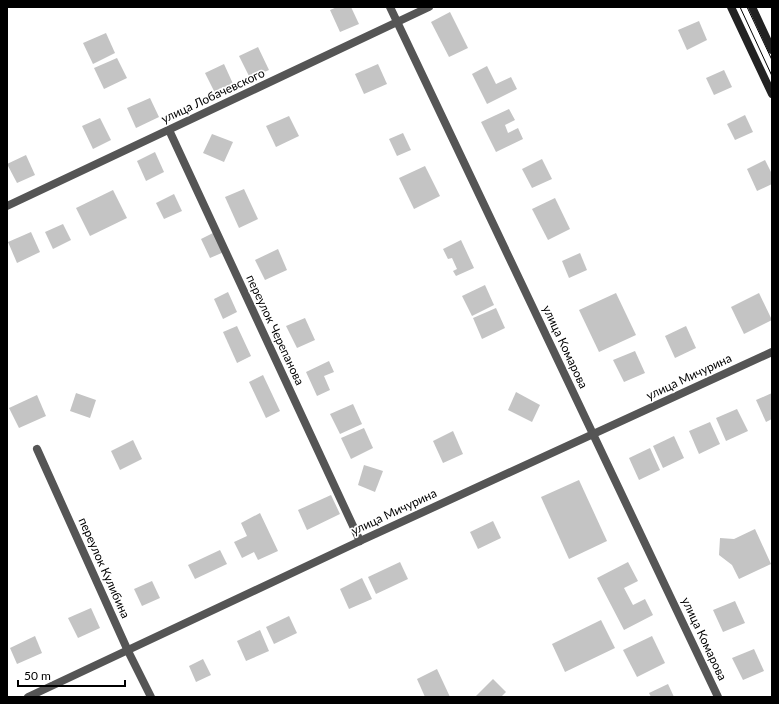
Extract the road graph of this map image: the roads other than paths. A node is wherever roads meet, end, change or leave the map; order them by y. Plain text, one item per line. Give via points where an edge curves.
1 (390, 7) edge
2 (429, 7) edge
3 (731, 7) edge
4 (752, 7) edge
5 (397, 22) junction
6 (772, 50) edge
7 (772, 94) edge
8 (169, 130) junction
9 (7, 206) edge
10 (772, 352) edge
11 (593, 434) junction
12 (37, 449) dead end
13 (360, 541) junction
14 (128, 651) junction
15 (28, 697) edge
16 (151, 697) edge
17 (718, 697) edge

1 - 5 street, улица Комарова
2 - 5 street, улица Лобачевского
3 - 7 main road
4 - 6 main road
5 - 8 street, улица Лобачевского
5 - 11 street, улица Комарова
8 - 9 street, улица Лобачевского
8 - 13 street, переулок Черепанова
10 - 11 street, улица Мичурина
11 - 13 street, улица Мичурина
11 - 17 street, улица Комарова
12 - 14 street, переулок Кулибина
13 - 14 street, улица Мичурина
14 - 15 street, улица Мичурина
14 - 16 street, переулок Кулибина

